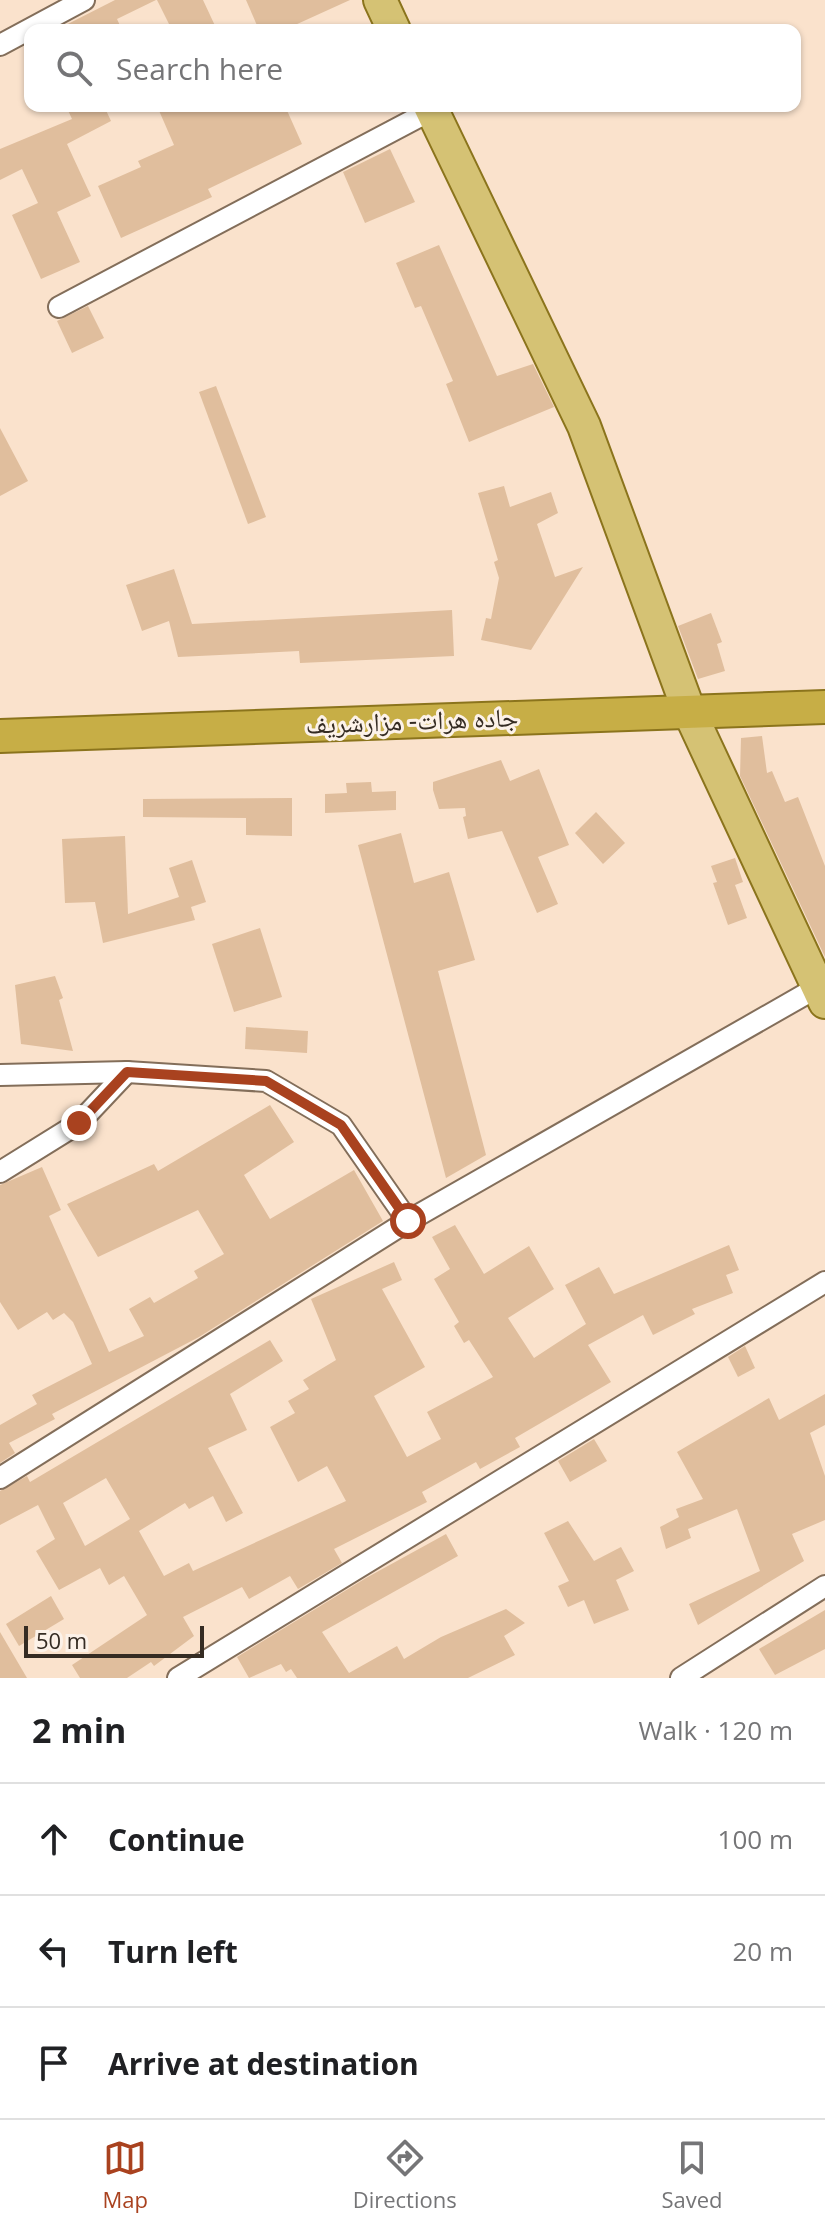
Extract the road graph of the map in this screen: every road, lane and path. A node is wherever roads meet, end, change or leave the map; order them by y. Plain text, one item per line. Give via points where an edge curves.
1 (84, 0) edge
2 (380, 0) edge
3 (39, 24) edge
4 (391, 24) edge
5 (24, 32) edge
6 (0, 45) edge
7 (424, 112) edge
8 (433, 112) edge
9 (59, 307) dead end
10 (825, 707) edge
11 (689, 711) junction
12 (0, 736) edge
13 (822, 995) edge
14 (127, 1072) junction
15 (0, 1075) edge
16 (0, 1172) edge
17 (408, 1221) junction
18 (825, 1282) edge
19 (0, 1478) edge
20 (825, 1586) edge
21 (178, 1678) edge
22 (681, 1678) edge

1 - 3 street
2 - 4 main road
5 - 6 street
7 - 9 street
8 - 11 main road via 584,426
10 - 11 highway, جاده هرات- مزارشریف
11 - 12 highway, جاده هرات- مزارشریف
11 - 13 main road
13 - 17 street
14 - 15 street
14 - 16 street via 79,1123
14 - 17 street via 266,1081 341,1125
17 - 19 street
18 - 21 street
20 - 22 street

